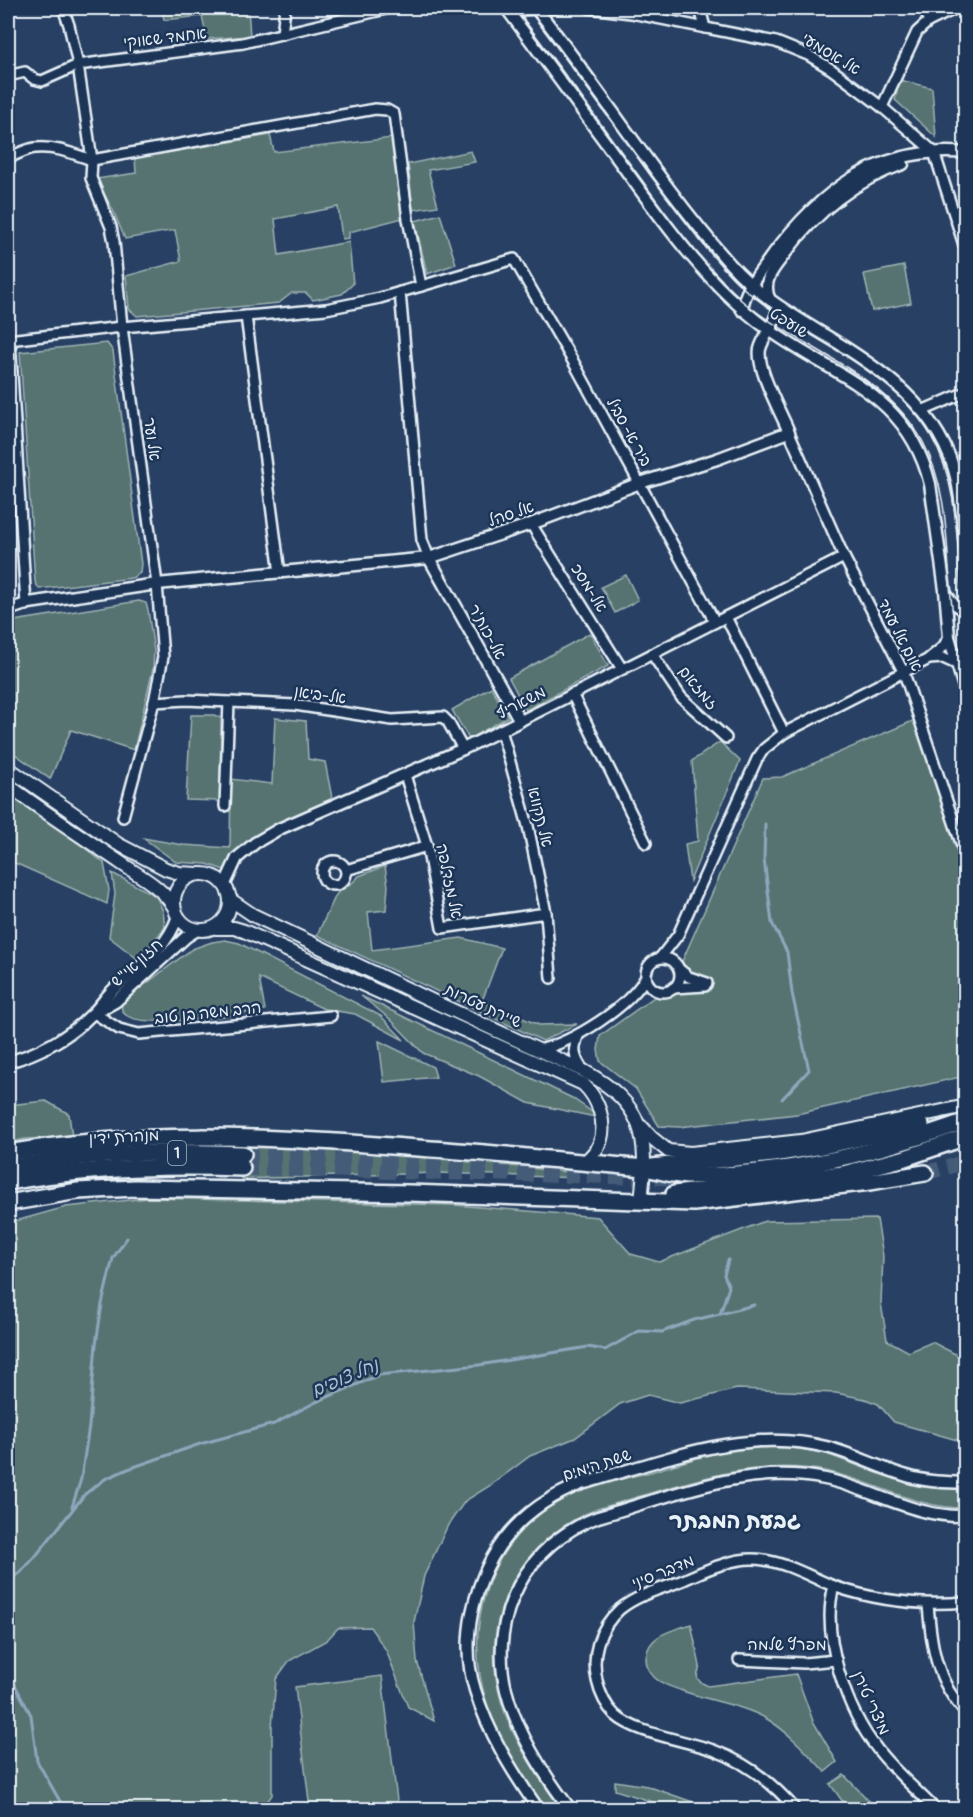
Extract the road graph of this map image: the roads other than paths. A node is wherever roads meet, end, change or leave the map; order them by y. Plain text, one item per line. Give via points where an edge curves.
1 (63, 8) edge
2 (285, 8) edge
3 (402, 8) edge
4 (506, 8) edge
5 (518, 8) edge
6 (554, 8) edge
7 (588, 8) edge
8 (700, 8) edge
9 (927, 8) edge
10 (957, 8) edge
11 (536, 9) edge
12 (928, 22) junction
13 (705, 28) junction
14 (523, 30) junction
15 (282, 34) junction
16 (78, 65) junction
17 (8, 76) edge
18 (882, 106) junction
19 (934, 152) junction
20 (966, 153) edge
21 (8, 158) edge
22 (92, 160) junction
23 (966, 251) edge
24 (765, 265) junction
25 (736, 270) junction
26 (751, 285) junction
27 (421, 286) junction
28 (400, 292) junction
29 (774, 303) junction
30 (742, 310) junction
31 (246, 316) junction
32 (122, 327) junction
33 (769, 329) junction
34 (9, 340) edge
35 (966, 392) edge
36 (922, 411) junction
37 (789, 432) junction
38 (640, 483) junction
39 (531, 524) junction
40 (966, 553) edge
41 (844, 557) junction
42 (429, 558) junction
43 (280, 573) junction
44 (157, 584) junction
45 (945, 590) junction
46 (26, 604) junction
47 (963, 608) edge
48 (8, 610) edge
49 (726, 616) junction
50 (715, 622) junction
51 (948, 631) junction
52 (652, 654) junction
53 (927, 660) junction
54 (956, 664) junction
55 (622, 669) junction
56 (904, 673) junction
57 (572, 694) junction
58 (966, 694) edge
59 (154, 702) junction
60 (229, 702) junction
61 (520, 720) junction
62 (501, 730) junction
63 (784, 733) junction
64 (726, 738) dead end
65 (463, 749) junction
66 (8, 768) edge
67 (405, 775) junction
68 (8, 785) edge
69 (225, 806) dead end
70 (123, 817) dead end
71 (646, 843) dead end
72 (427, 846) junction
73 (966, 858) edge
74 (346, 870) dead end
75 (198, 874) junction
76 (225, 884) junction
77 (231, 900) junction
78 (176, 912) junction
79 (546, 913) junction
80 (216, 928) junction
81 (196, 930) junction
82 (678, 935) junction
83 (660, 958) junction
84 (677, 966) junction
85 (646, 977) junction
86 (551, 978) dead end
87 (673, 988) junction
88 (656, 990) junction
89 (630, 998) junction
90 (94, 1013) junction
91 (331, 1016) dead end
92 (579, 1034) junction
93 (538, 1050) junction
94 (8, 1062) edge
95 (584, 1071) junction
96 (966, 1106) edge
97 (634, 1117) junction
98 (966, 1121) edge
99 (921, 1125) tunnel mouth
100 (966, 1137) edge
101 (8, 1153) edge
102 (584, 1163) junction
103 (8, 1168) edge
104 (645, 1168) junction
105 (925, 1173) tunnel mouth
106 (8, 1182) edge
107 (135, 1188) junction
108 (641, 1200) junction
109 (8, 1203) edge
110 (8, 1212) edge
111 (966, 1483) edge
112 (966, 1516) edge
113 (834, 1586) junction
114 (966, 1602) edge
115 (928, 1604) junction
116 (739, 1660) dead end
117 (836, 1660) junction
118 (966, 1713) edge
119 (539, 1809) edge
120 (571, 1809) edge
121 (796, 1809) edge
122 (936, 1809) edge

1 - 16 street, אל וער
2 - 15 street
3 - 15 street, אחמד שאוקי
4 - 14 street, שועפט
5 - 11 street
5 - 14 street
6 - 11 street
7 - 13 street, אל אסמעי
8 - 13 street
9 - 12 street
10 - 12 street
11 - 25 street, שועפט via 676,197
12 - 18 street via 917,32
13 - 18 street, אל אסמעי via 776,42 799,51
14 - 30 street, שועפט via 656,212 712,281
15 - 16 street, אחמד שאוקי via 243,43
16 - 17 street, אחמד שאוקי via 42,81 25,72
16 - 22 street, אל וער
18 - 19 street, אל אסמעי
19 - 20 street
19 - 23 street
19 - 24 street via 873,167 835,189 796,225
19 - 29 street via 870,178 829,205 802,231 772,272 766,285
21 - 22 street via 33,148 47,148
22 - 27 street via 387,110 394,114
22 - 32 street, אל וער via 91,178 114,242
24 - 25 street via 750,272
24 - 26 street
25 - 26 street, שועפט
26 - 29 street, שועפט
26 - 30 street
27 - 28 street
27 - 38 street, ביר א- סביל via 514,259
28 - 31 street via 326,309
28 - 42 street via 422,540
29 - 33 street via 776,318
29 - 36 street, שועפט via 875,366
30 - 33 street, שועפט
31 - 32 street
31 - 43 street
32 - 34 street
32 - 44 street, אל וער
33 - 37 street via 760,350 760,364
33 - 45 street, שועפט via 861,386 906,429 928,476
34 - 46 street
35 - 36 street
36 - 40 street, שועפט via 938,433 957,478
37 - 38 street, אל סהל
37 - 41 street, אום אל עמד
38 - 39 street, אל סהל
38 - 50 street, ביר א- סביל
39 - 42 street, אל סהל
39 - 55 street, אל-מסכ
41 - 49 street, משאריף
41 - 56 street, אום אל עמד
42 - 43 street, אל סהל
42 - 61 street, אל-כות'ר
43 - 44 street, אל סהל
44 - 46 street, אל סהל
44 - 59 street, אל וער via 163,657
45 - 47 street via 949,599
45 - 51 street, שועפט
46 - 48 street, אל סהל
47 - 51 street via 953,614
49 - 50 street, משאריף
49 - 63 street
50 - 52 street, משאריף
51 - 53 street via 943,647
51 - 54 street, שועפט
52 - 55 street, משאריף
52 - 64 street, זמזאם via 681,697
53 - 54 street via 943,658
53 - 56 street
54 - 58 street, שועפט
55 - 57 street, משאריף
56 - 63 street
56 - 73 street, אום אל עמד
57 - 61 street, משאריף
57 - 71 street
59 - 60 street, אל-ביאן
59 - 70 street, אל וער
60 - 65 street, אל-ביאן via 295,705 392,720 443,717
60 - 69 street
61 - 62 street, משאריף
62 - 65 street, משאריף
62 - 79 street, אל תקווא via 528,826
63 - 82 street via 757,759
65 - 67 street, משאריף
66 - 75 main road via 118,844 166,869
67 - 72 street, אל מזדלפה
67 - 76 street, משאריף via 255,843 237,858
68 - 78 main road via 157,886
72 - 74 street
72 - 79 street, אל מזדלפה via 442,928
75 - 76 main road via 213,876
75 - 78 main road via 189,877 177,890
76 - 77 main road
77 - 80 main road via 228,916
77 - 93 main road, שיירת עטרות via 253,915
78 - 81 main road via 182,923
78 - 90 street, חזון אי"ש via 172,932 161,948 114,989
79 - 86 street, אל תקווא
80 - 81 main road
80 - 102 main road, שיירת עטרות via 244,931 583,1084 597,1103 602,1130 598,1145
81 - 90 street, חזון אי"ש via 115,1002
82 - 83 street
82 - 84 street
83 - 84 street
83 - 85 street via 650,964
84 - 87 street via 680,979
84 - 87 street via 706,984
85 - 88 street
85 - 89 street
87 - 88 street
88 - 89 street
89 - 92 street
90 - 91 street, הרב משה בן טוב via 118,1029 140,1034
90 - 94 street, חזון אי"ש via 65,1035
92 - 93 street via 554,1047
92 - 95 street via 574,1048
93 - 95 main road, שיירת עטרות
95 - 97 main road, שיירת עטרות via 615,1092
96 - 97 main road via 801,1141 692,1153 668,1151
97 - 104 main road, שיירת עטרות via 644,1144
98 - 104 highway via 880,1150 804,1165 692,1176
99 - 104 highway via 773,1154
100 - 108 highway via 843,1174
101 - 102 highway via 121,1139 247,1137
102 - 104 highway
103 - 106 highway, מנהרת ידין / 1 via 111,1155 208,1152 242,1161
104 - 108 main road, שיירת עטרות
105 - 108 highway via 715,1201
107 - 108 highway
107 - 109 highway via 78,1191
107 - 110 highway
111 - 119 street, ששת הימים via 922,1480 827,1447 764,1440 721,1444 581,1484 535,1508 511,1530 489,1560 475,1599 468,1649 474,1689 490,1730 513,1773
112 - 120 street via 921,1512 829,1480 773,1474 735,1478 598,1516 559,1536 520,1581 507,1615 502,1658 507,1691 521,1728
113 - 115 street, מדבר סיני via 878,1598
113 - 117 street, מיצרי טירן via 831,1612
113 - 121 street, מדבר סיני via 762,1560 723,1564 626,1605 604,1628 596,1651 599,1686 614,1714 631,1725 711,1749 741,1763 772,1785
114 - 115 street, מדבר סיני
115 - 118 street via 939,1671
116 - 117 street, מפרץ שלמה
117 - 122 street, מיצרי טירן via 873,1744

